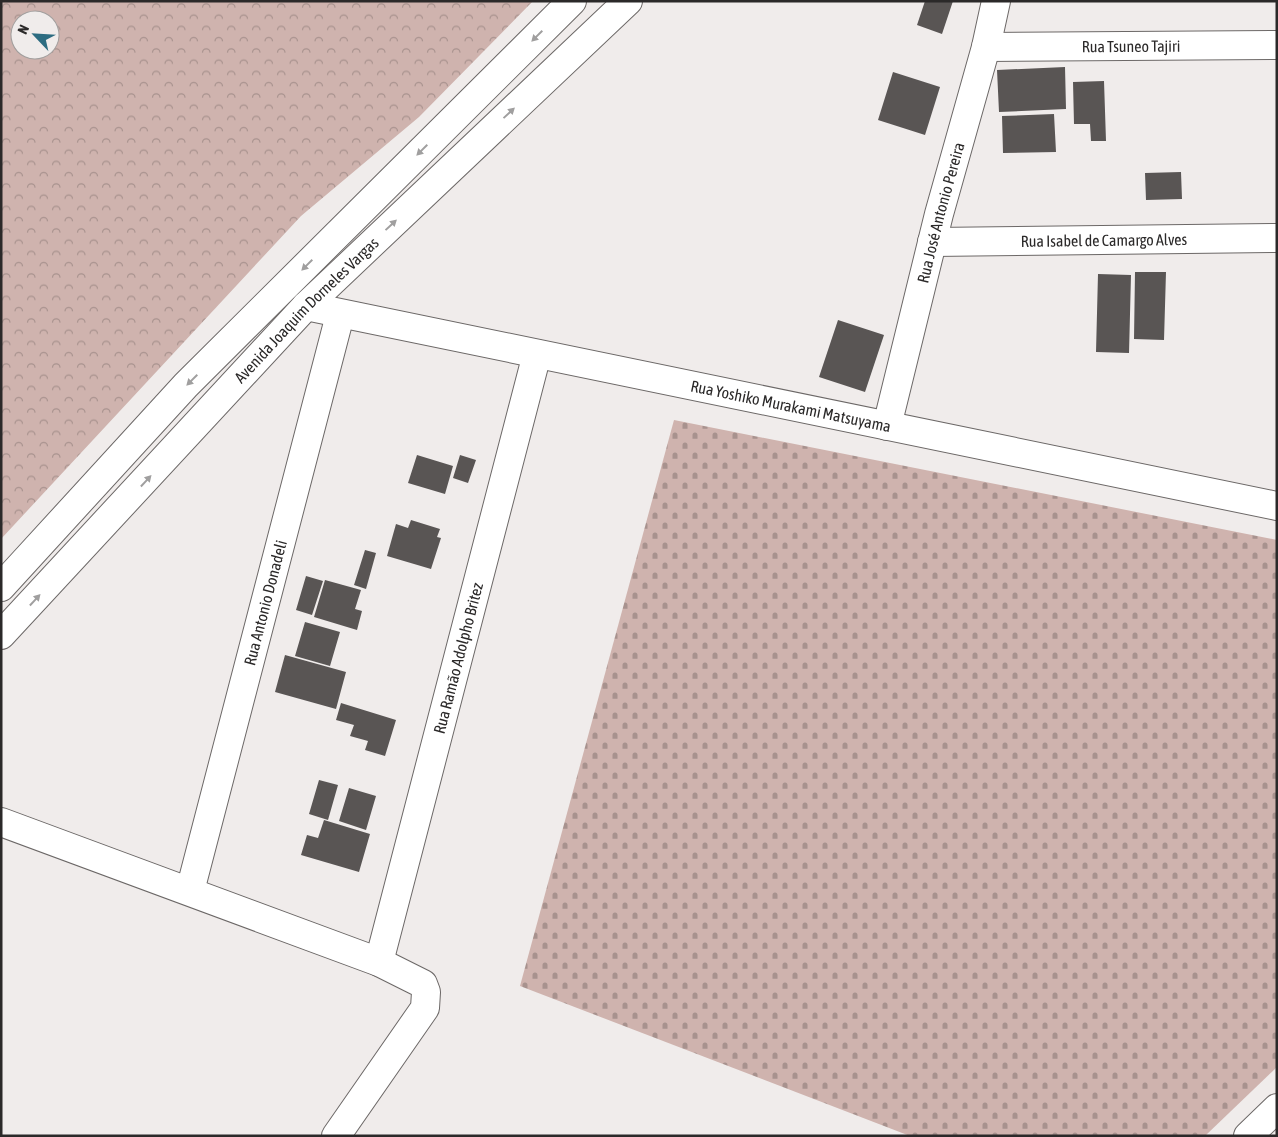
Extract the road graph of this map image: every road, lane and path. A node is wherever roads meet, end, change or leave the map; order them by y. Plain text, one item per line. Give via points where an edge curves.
1 (572, 1) edge
2 (628, 1) edge
3 (996, 1) edge
4 (1277, 45) edge
5 (986, 47) junction
6 (1277, 238) edge
7 (932, 242) junction
8 (306, 306) junction
9 (340, 315) junction
10 (537, 354) junction
11 (887, 426) junction
12 (1277, 506) edge
13 (1, 587) edge
14 (1, 635) edge
15 (1, 822) edge
16 (190, 890) junction
17 (379, 962) junction
18 (1277, 1108) edge
19 (336, 1136) edge
20 (1248, 1136) edge

1 -> 13 street, Avenida Joaquim Dorneles Vargas via 186,385
8 -> 2 street, Avenida Joaquim Dorneles Vargas
3 - 5 street, Rua José Antonio Pereira
4 - 5 street, Rua Tsuneo Tajiri
5 - 7 street, Rua José Antonio Pereira
6 - 7 street, Rua Isabel de Camargo Alves
7 - 11 street, Rua José Antonio Pereira
8 - 9 street, Rua Yoshiko Murakami Matsuyama
14 -> 8 street, Avenida Joaquim Dorneles Vargas
9 - 10 street, Rua Yoshiko Murakami Matsuyama
9 - 16 street, Rua Antonio Donadeli
10 - 11 street, Rua Yoshiko Murakami Matsuyama
10 - 17 street, Rua Ramão Adolpho Britez
11 - 12 street, Rua Yoshiko Murakami Matsuyama
15 - 16 street
16 - 17 street
17 - 19 street via 423,984 426,1008
18 - 20 street

